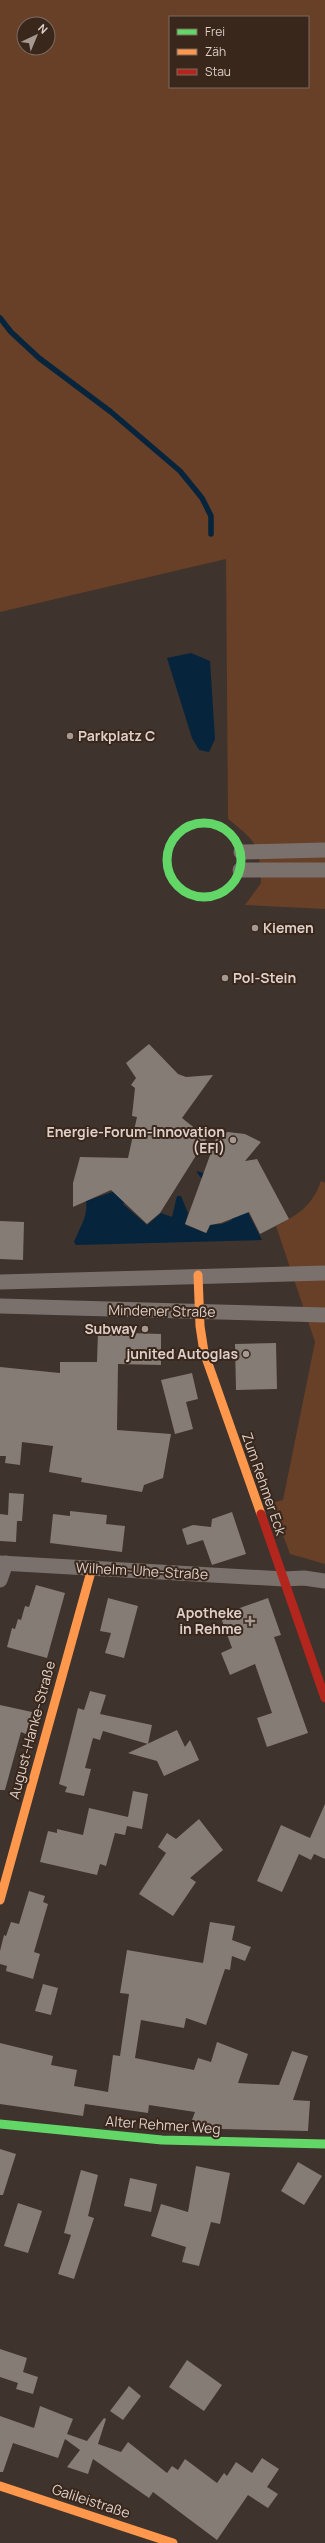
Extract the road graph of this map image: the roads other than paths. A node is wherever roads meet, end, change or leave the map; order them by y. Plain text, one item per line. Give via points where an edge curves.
1 (325, 850) edge
2 (241, 852) junction
3 (240, 870) junction
4 (325, 870) edge
5 (325, 1273) edge
6 (198, 1275) junction
7 (0, 1282) edge
8 (0, 1306) edge
9 (199, 1312) junction
10 (325, 1314) edge
11 (3, 1563) edge
12 (92, 1568) junction
13 (284, 1579) junction
14 (0, 1580) edge
15 (325, 1581) edge
16 (325, 1698) edge
17 (0, 1900) edge
18 (0, 2124) edge
19 (325, 2144) edge
20 (0, 2486) edge
21 (152, 2540) edge
22 (173, 2543) edge

1 - 2 street
2 - 3 street
2 - 3 street via 235,839 225,829 211,824 197,824 183,830 172,841 168,856 169,872 180,888 196,896 215,896 231,886
3 - 4 street
5 - 6 street
6 - 7 street
6 - 9 street, Zum Rehmer Eck
8 - 9 street, Mindener Straße
9 - 10 street, Mindener Straße
9 - 13 street, Zum Rehmer Eck via 204,1352 266,1536
11 - 12 street, Wilhelm-Uhe-Straße
11 - 14 street
12 - 13 street, Wilhelm-Uhe-Straße
12 - 17 street, August-Hanke-Straße
13 - 15 street, Wilhelm-Uhe-Straße
13 - 16 street, Zum Rehmer Eck
18 - 19 street, Alter Rehmer Weg via 86,2134 230,2144
20 - 21 street, Galileistraße
21 - 22 street, Galileistraße

